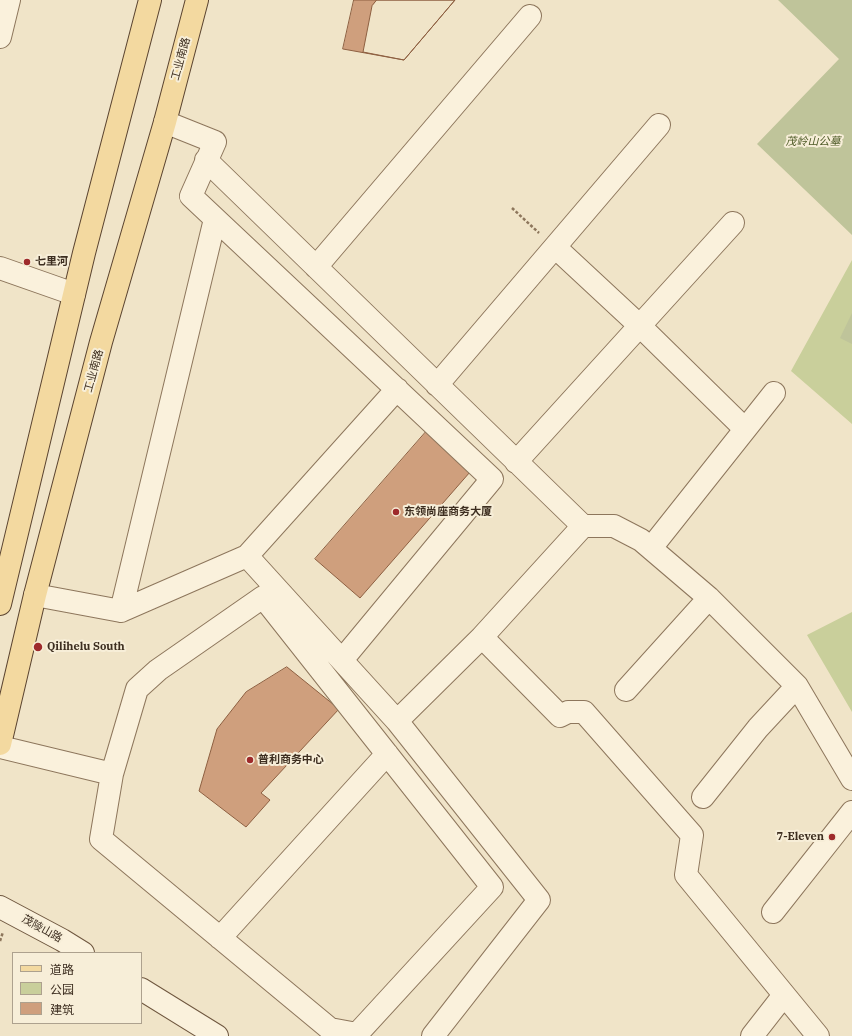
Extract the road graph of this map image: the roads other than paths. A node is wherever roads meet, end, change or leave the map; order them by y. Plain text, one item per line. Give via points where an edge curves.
1 (9, 0) edge
2 (150, 0) edge
3 (197, 0) edge
4 (530, 16) dead end
5 (0, 37) edge
6 (165, 122) junction
7 (659, 125) dead end
8 (206, 160) junction
9 (215, 219) junction
10 (733, 223) dead end
11 (555, 247) junction
12 (316, 267) junction
13 (0, 268) edge
14 (74, 294) junction
15 (640, 326) junction
16 (437, 385) junction
17 (397, 389) junction
18 (774, 393) dead end
19 (745, 429) junction
20 (516, 462) junction
21 (583, 526) junction
22 (650, 548) junction
23 (247, 556) junction
24 (35, 595) junction
25 (709, 598) junction
26 (0, 604) edge
27 (121, 612) junction
28 (482, 637) junction
29 (342, 660) junction
30 (797, 686) junction
31 (626, 690) dead end
32 (397, 721) junction
33 (0, 746) edge
34 (387, 754) junction
35 (112, 774) junction
36 (852, 779) edge
37 (703, 798) dead end
38 (852, 812) edge
39 (0, 907) edge
40 (773, 912) dead end
41 (220, 938) junction
42 (81, 952) edge
43 (142, 990) edge
44 (784, 995) junction
45 (217, 1036) edge
46 (433, 1036) edge
47 (752, 1036) edge
48 (818, 1036) edge

1 - 5 street
2 - 14 main road
3 - 6 main road, 工业南路
4 - 12 street
6 - 8 street via 215,142
6 - 24 main road, 工业南路 via 101,342
7 - 11 street
8 - 9 street via 191,196
8 - 12 street
9 - 17 street
9 - 27 street
10 - 15 street
11 - 15 street
11 - 16 street
12 - 16 street
13 - 14 street
14 - 26 main road
15 - 19 street
15 - 20 street
16 - 20 street
17 - 23 street
17 - 29 street via 492,479
18 - 19 street
19 - 22 street
20 - 21 street
21 - 22 street via 614,526 641,540
21 - 28 street
22 - 25 street
23 - 27 street
23 - 29 street
24 - 27 street
24 - 33 main road, 工业南路
25 - 30 street
25 - 31 street
28 - 32 street
28 - 44 street via 560,716 568,712 584,712 692,835 686,875
29 - 32 street
30 - 36 street
30 - 37 street via 758,728
32 - 46 street via 539,900
33 - 35 street
34 - 35 street via 263,597 158,670 137,689
34 - 41 street
34 - 41 street via 492,887 357,1034 330,1029
35 - 41 street via 101,839
38 - 40 street
39 - 42 street, 茂陵山路
43 - 45 street
44 - 47 street
44 - 48 street

